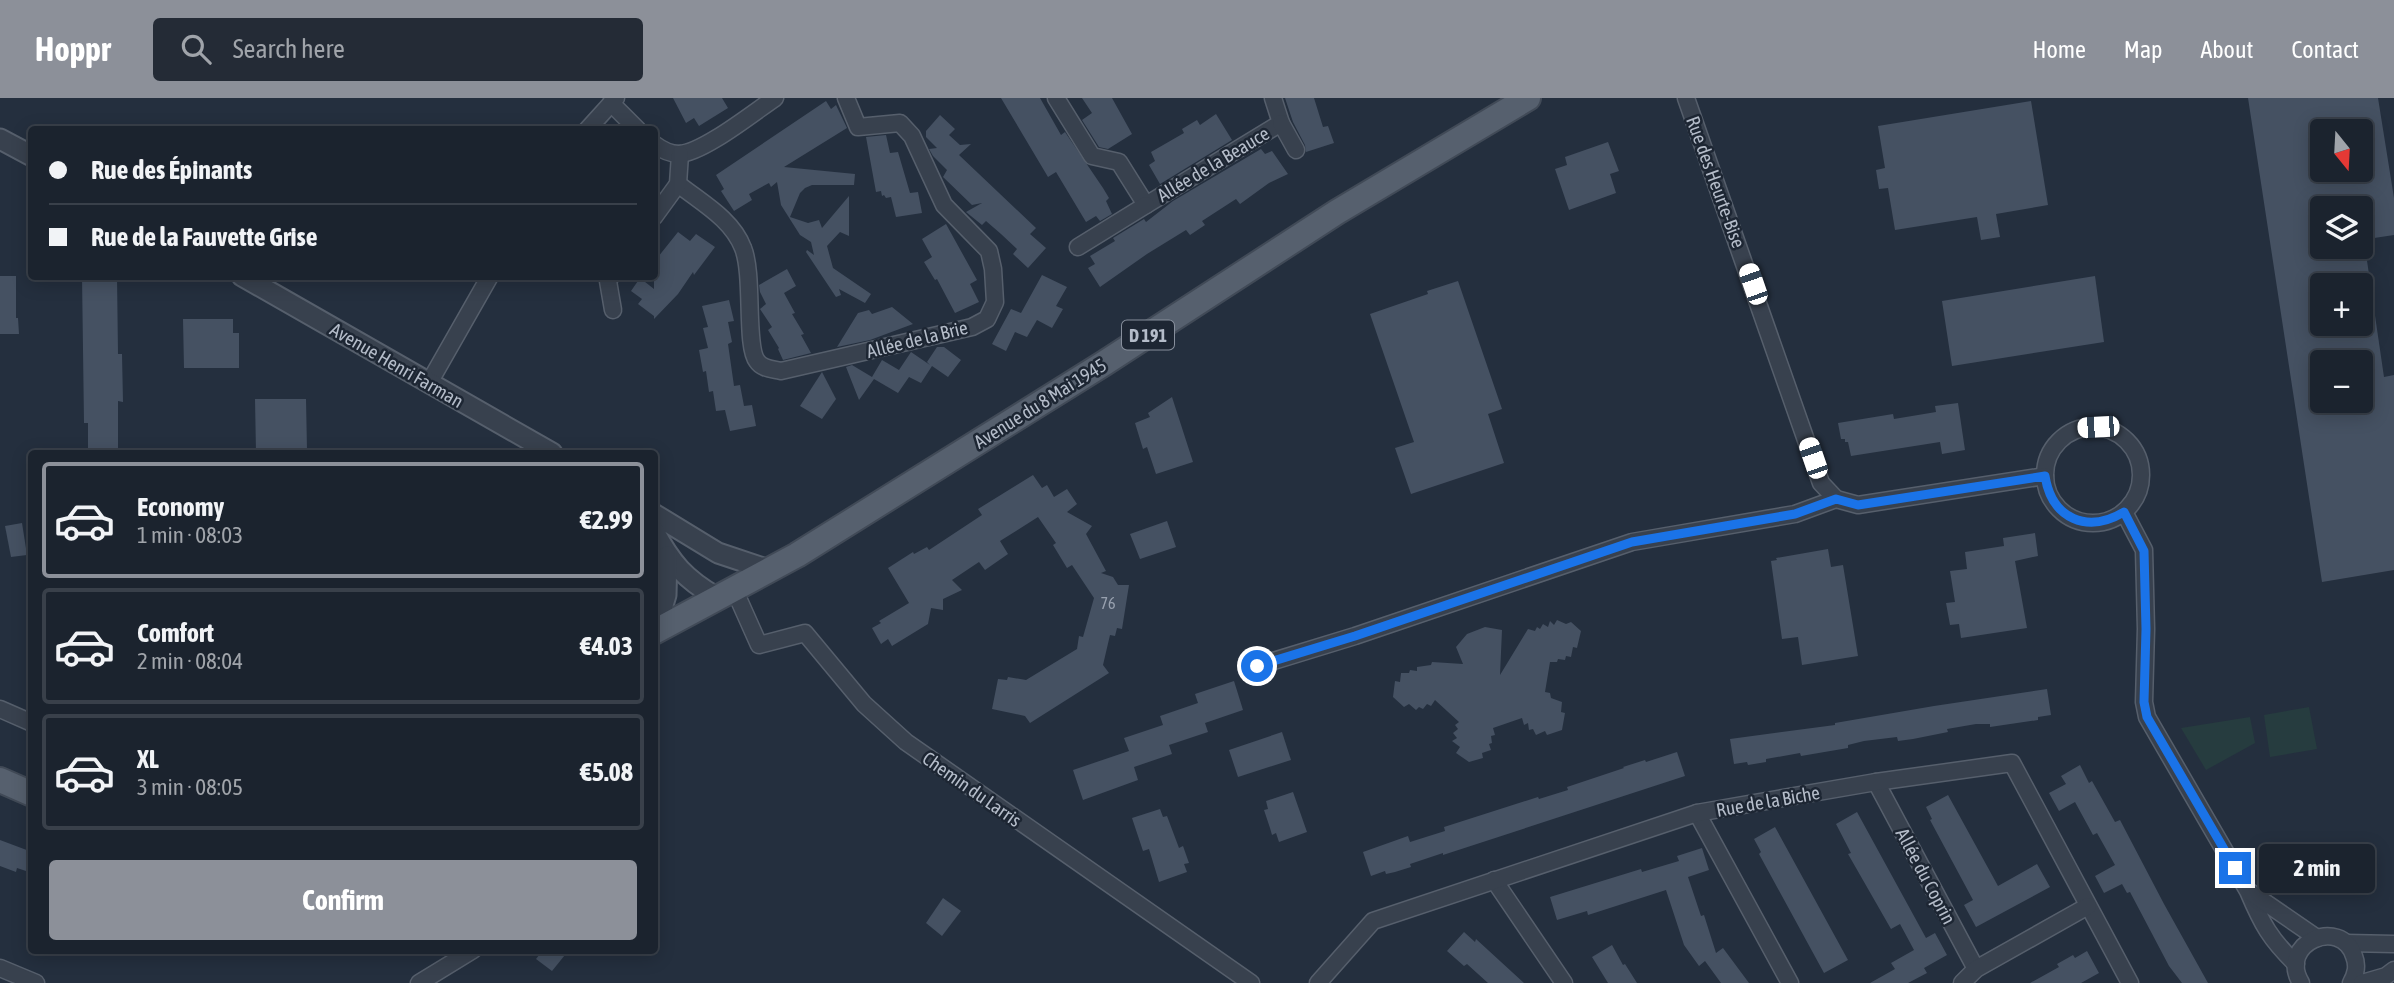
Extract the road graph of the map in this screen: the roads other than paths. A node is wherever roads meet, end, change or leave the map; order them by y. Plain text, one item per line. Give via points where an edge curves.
1 (775, 98) edge
2 (846, 98) edge
3 (1056, 98) edge
4 (1273, 98) edge
5 (1528, 98) edge
6 (1686, 98) edge
7 (613, 100) edge
8 (1281, 122) junction
9 (590, 126) edge
10 (635, 126) edge
11 (0, 139) edge
12 (658, 147) edge
13 (1296, 150) dead end
14 (28, 154) edge
15 (680, 154) junction
16 (678, 184) junction
17 (1146, 205) junction
18 (658, 212) edge
19 (1078, 247) dead end
20 (249, 280) edge
21 (488, 280) edge
22 (609, 280) edge
23 (613, 310) dead end
24 (429, 383) junction
25 (547, 450) edge
26 (2045, 476) junction
27 (1836, 499) junction
28 (2124, 512) junction
29 (658, 516) edge
30 (658, 539) edge
31 (718, 553) junction
32 (667, 556) junction
33 (769, 570) junction
34 (725, 593) junction
35 (658, 622) edge
36 (658, 630) edge
37 (1257, 666) dead end
38 (0, 709) edge
39 (28, 721) edge
40 (0, 780) edge
41 (1876, 782) junction
42 (28, 791) edge
43 (1697, 813) junction
44 (1494, 880) junction
45 (2248, 891) junction
46 (2088, 906) junction
47 (2317, 938) junction
48 (2346, 943) junction
49 (2394, 944) edge
50 (466, 954) edge
51 (0, 968) edge
52 (1976, 969) junction
53 (2394, 970) edge
54 (2295, 975) edge
55 (36, 983) edge
56 (419, 983) edge
57 (1251, 983) edge
58 (1318, 983) edge
59 (1564, 983) edge
60 (1790, 983) edge
61 (1962, 983) edge
62 (2130, 983) edge
63 (2351, 983) edge
64 (2362, 983) edge

1 - 15 street via 702,146
2 - 16 street, Allée de la Brie via 859,127 900,123 912,136 944,205 989,251 995,302 987,319 972,327 781,371 765,368 752,349 744,249 732,225
3 - 17 street, Allée de la Beauce via 1092,156 1119,162
4 - 8 street, Allée de la Beauce
5 - 33 main road, Avenue du 8 Mai 1945 / D 191 via 1337,212 982,440
6 - 27 street, Rue des Heurte-Bise via 1821,483
7 - 9 street
7 - 10 street
8 - 13 street, Allée de la Beauce
8 - 17 street, Allée de la Beauce
11 - 14 street
12 - 15 street
15 - 16 street
16 - 18 street
17 - 19 street, Allée de la Beauce
20 - 24 street, Avenue Henri Farman
21 - 24 street
22 - 23 street
24 - 25 street, Avenue Henri Farman
26 - 27 street via 1858,505
26 - 28 street via 2054,504 2080,522 2110,520
26 - 28 street via 2047,459 2067,434 2090,427 2114,432 2134,449 2141,475 2139,488
27 - 37 street via 1795,514 1632,542
28 - 45 street via 2144,551 2147,717
29 - 31 street
30 - 32 street
31 - 33 street
31 - 34 street
32 - 34 street via 687,579
32 - 35 street via 666,596
33 - 34 main road, Avenue du 8 Mai 1945 / D 191
34 - 36 main road, Avenue du 8 Mai 1945 / D 191
34 - 57 street, Chemin du Larris via 759,645 805,632 864,704 906,742
38 - 39 street
40 - 42 main road
41 - 43 street, Rue de la Biche
41 - 46 street, Rue de la Biche via 2012,763
41 - 52 street, Allée du Coprin
43 - 44 street, Rue de la Biche
43 - 60 street
44 - 58 street, Rue de la Biche via 1373,921
44 - 59 street
45 - 47 street
45 - 54 street via 2261,922
46 - 52 street
46 - 62 street, Rue de la Biche
47 - 48 street via 2327,936
47 - 54 street via 2302,948
48 - 49 street
48 - 63 street via 2356,960
50 - 56 street
51 - 55 street
52 - 61 street
53 - 64 street

